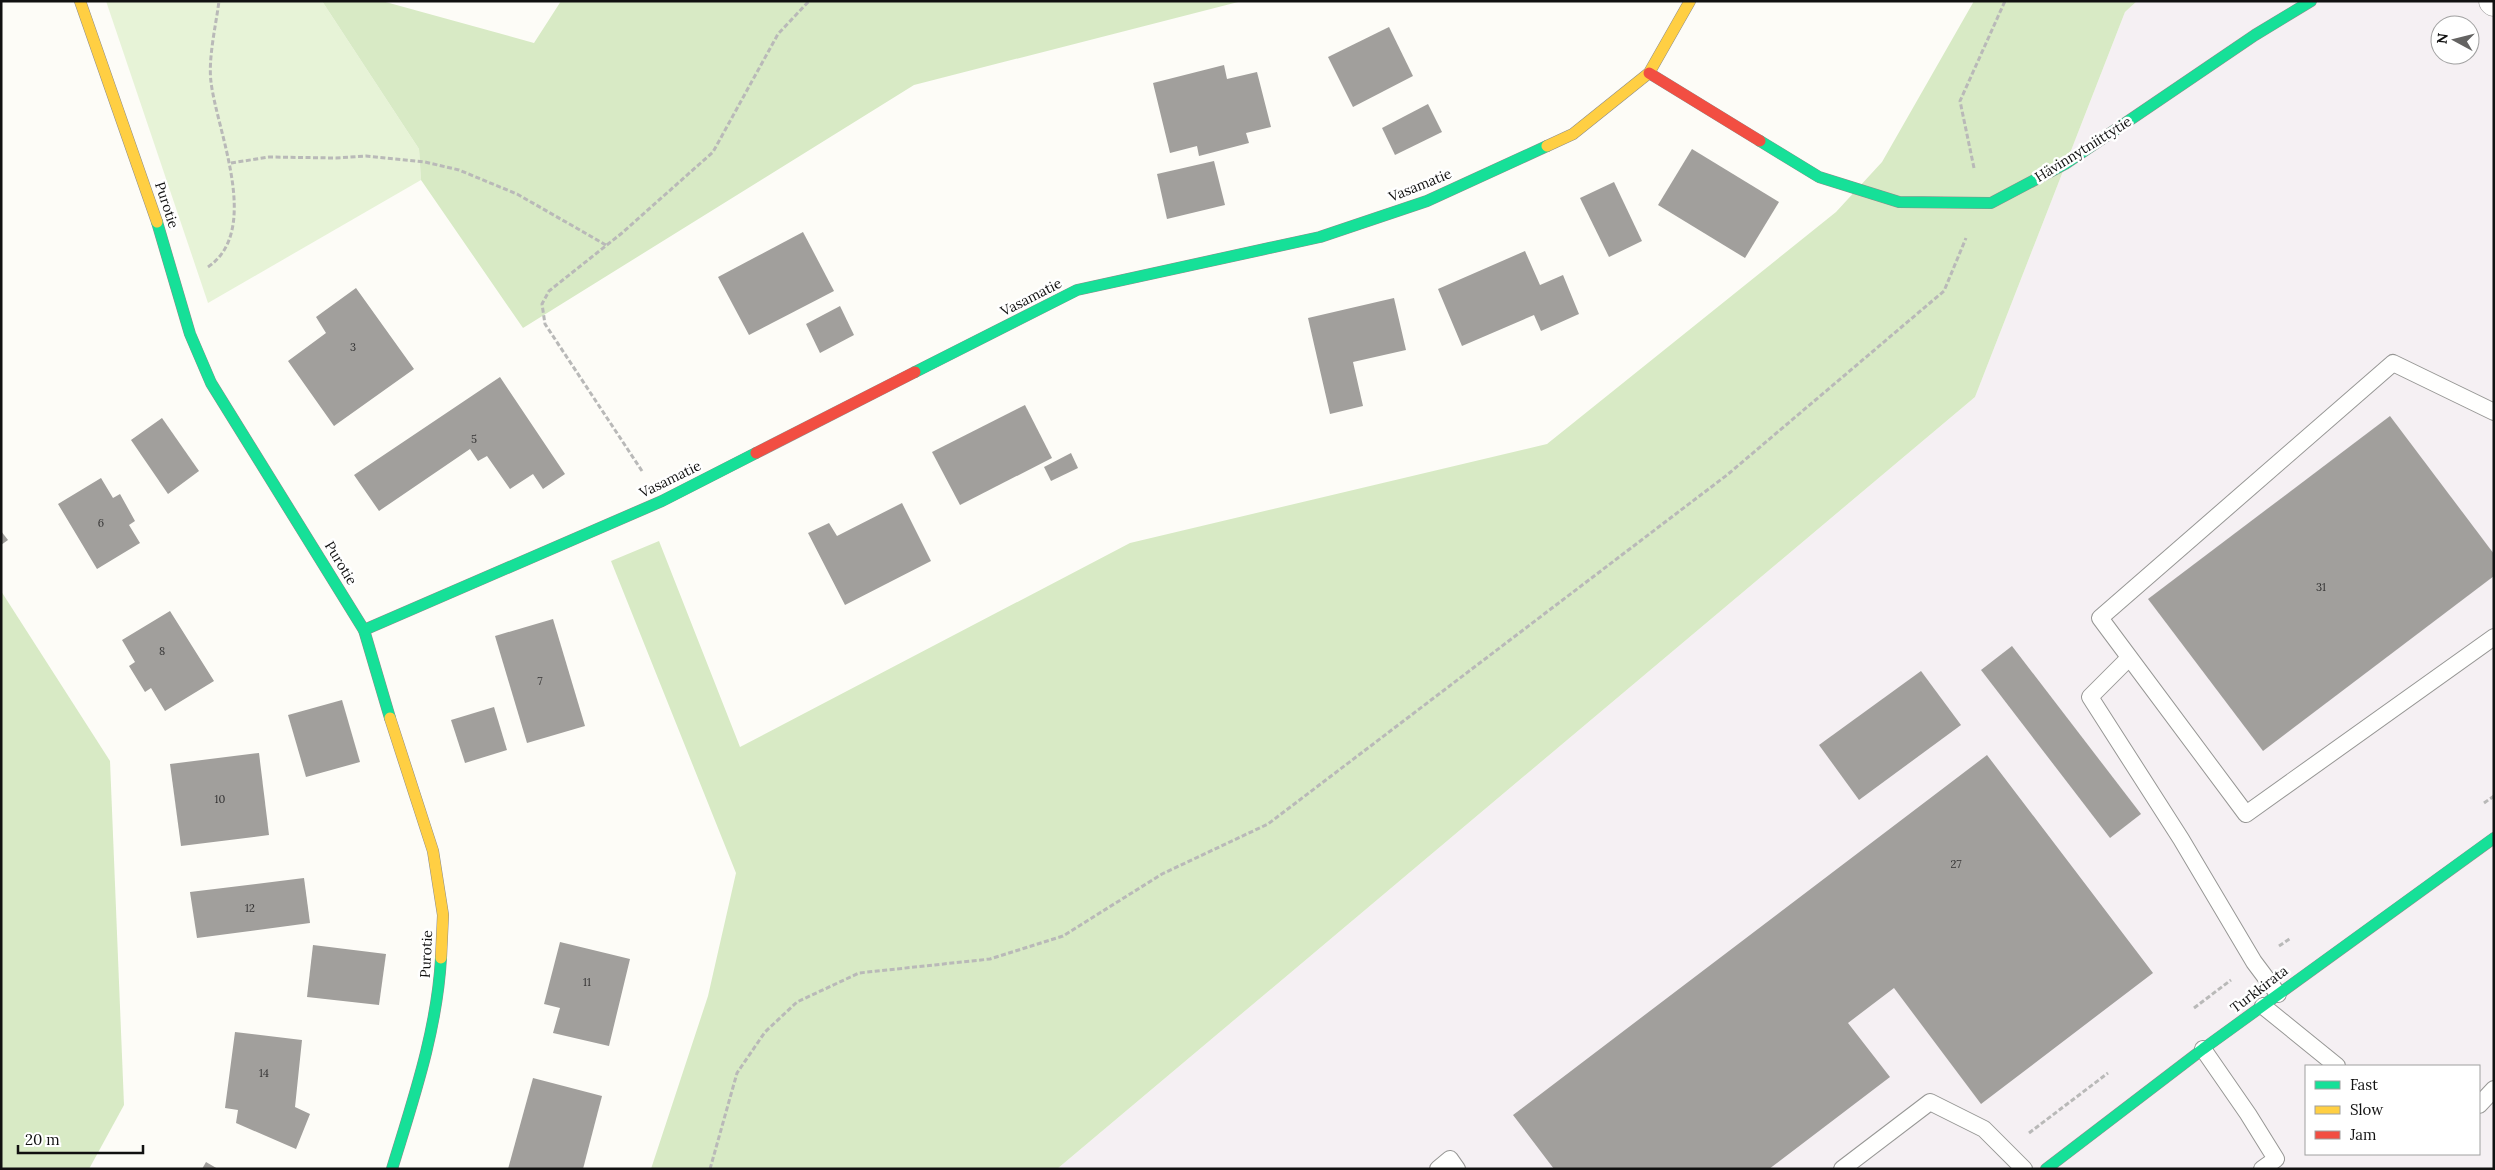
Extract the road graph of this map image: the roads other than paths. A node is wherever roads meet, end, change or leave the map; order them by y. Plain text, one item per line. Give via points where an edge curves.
1 (80, 1) edge
2 (1690, 1) edge
3 (2311, 1) edge
4 (1649, 73) junction
5 (2494, 412) edge
6 (364, 630) junction
7 (2494, 638) edge
8 (2129, 658) junction
9 (2494, 838) edge
10 (2278, 994) junction
11 (2262, 1006) junction
12 (2203, 1049) junction
13 (2336, 1065) edge
14 (2494, 1089) edge
15 (2480, 1104) edge
16 (392, 1169) edge
17 (1438, 1169) edge
18 (1458, 1169) edge
19 (1842, 1169) edge
20 (2024, 1169) edge
21 (2046, 1169) edge
22 (2262, 1169) edge

1 - 6 street, Purotie via 153,209 190,334 211,383
2 - 4 street, Vasamatie
3 - 4 street, Hävinnytniittytie via 2255,35 2065,164 1991,203 1899,202 1819,177
4 - 6 street, Vasamatie via 1573,134 1428,201 1320,237 1077,290 662,501
5 - 8 lane via 2393,363 2100,618
6 - 16 street, Purotie via 432,850 443,915 439,990 421,1072
7 - 8 lane via 2246,814
8 - 10 lane via 2090,697 2181,839 2254,962
9 - 10 street, Turkkirata
10 - 11 street, Turkkirata
11 - 12 street, Turkkirata
11 - 13 lane
12 - 21 street, Turkkirata
12 - 22 lane via 2276,1159
14 - 15 lane
17 - 18 lane via 1450,1159
19 - 20 lane via 1930,1102 1984,1129

